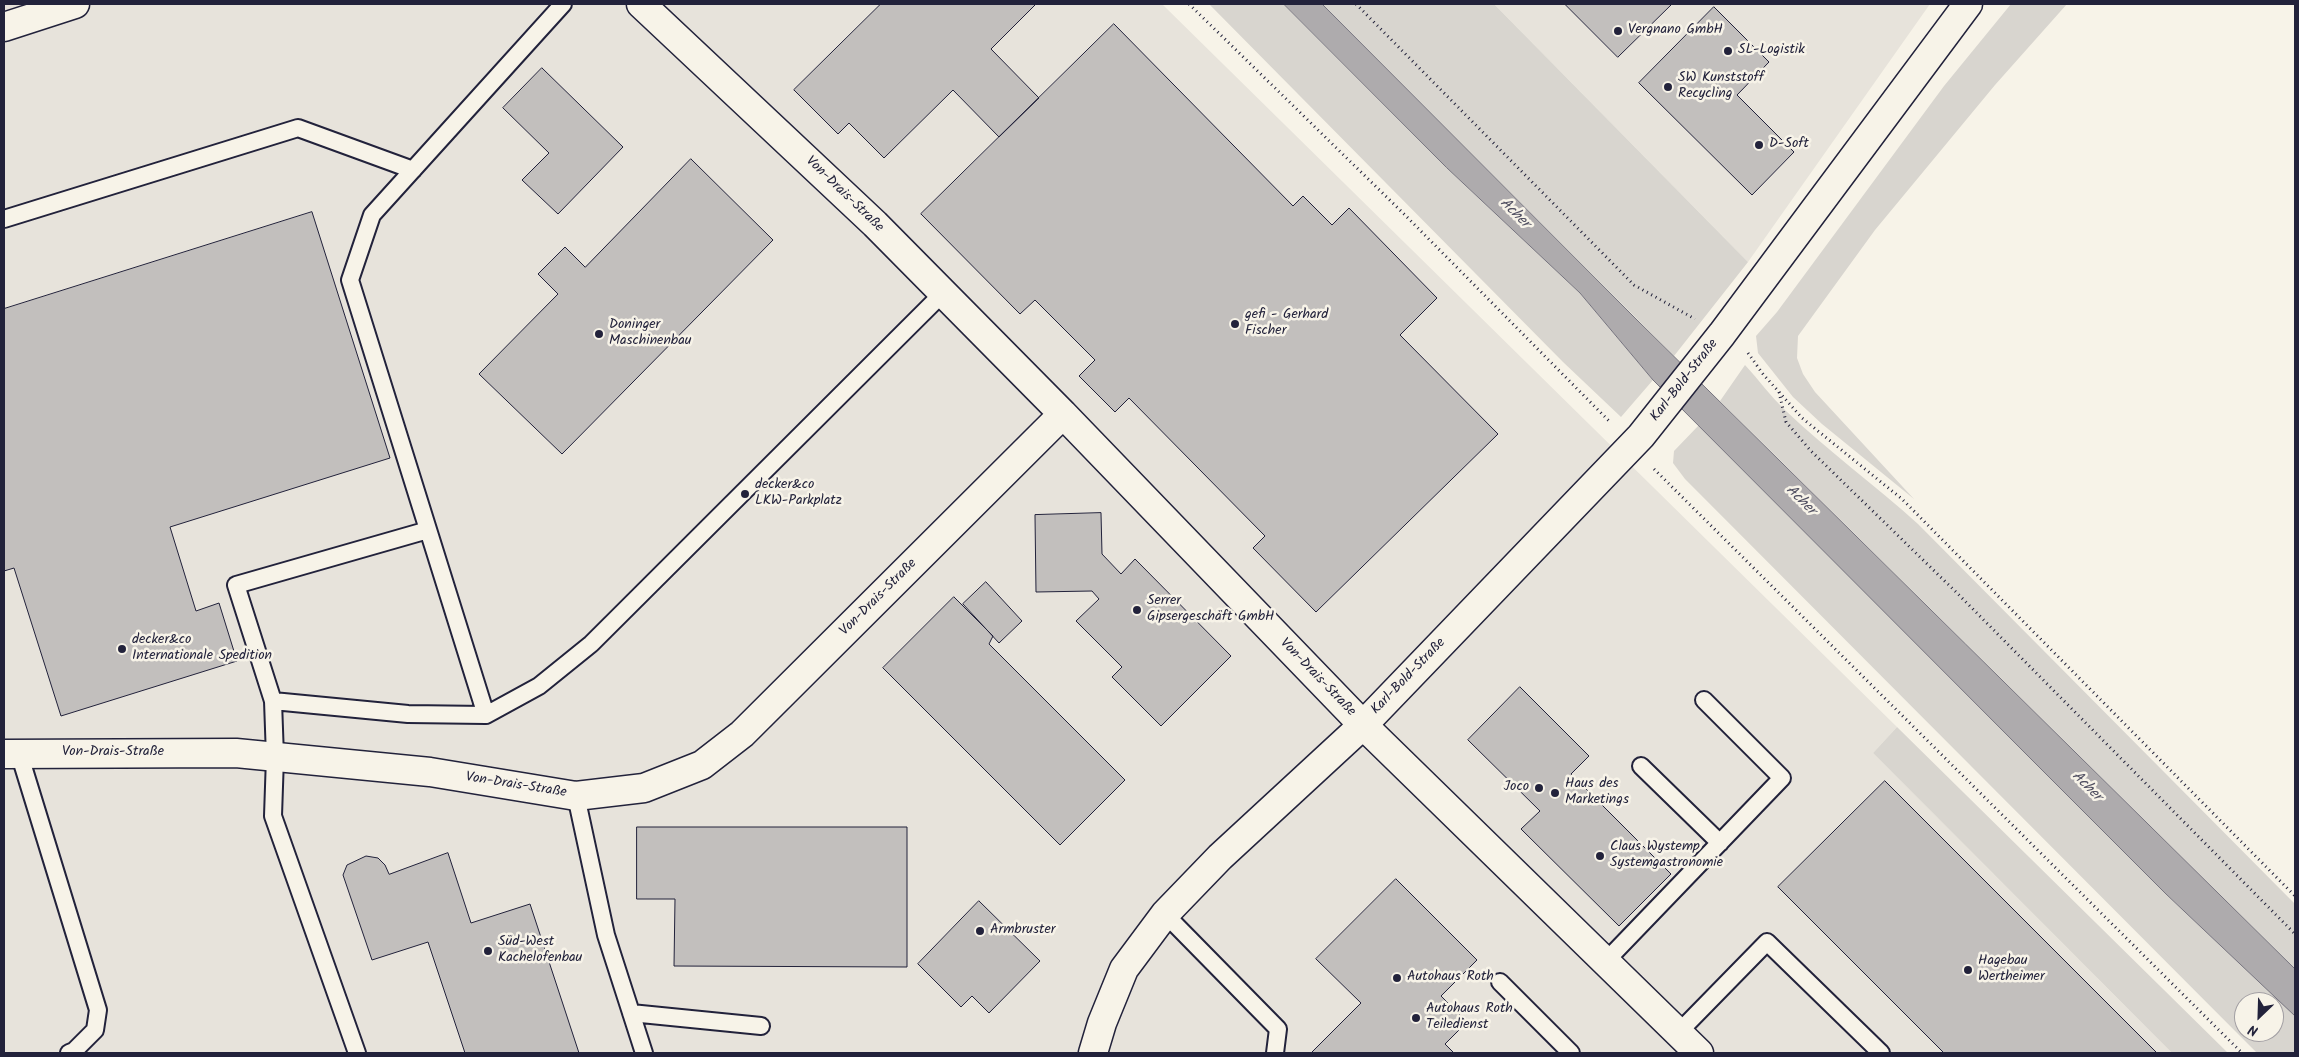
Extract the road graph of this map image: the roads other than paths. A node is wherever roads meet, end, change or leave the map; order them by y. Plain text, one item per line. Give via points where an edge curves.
1 (75, 4) edge
2 (563, 4) edge
3 (641, 4) edge
4 (1959, 7) edge
5 (4, 27) edge
6 (413, 170) junction
7 (4, 219) edge
8 (943, 293) junction
9 (1063, 414) junction
10 (428, 530) junction
11 (1704, 700) dead end
12 (273, 701) junction
13 (486, 715) junction
14 (1363, 726) junction
15 (12, 753) edge
16 (275, 757) junction
17 (1641, 766) dead end
18 (576, 796) junction
19 (1720, 843) junction
20 (1165, 914) junction
21 (1605, 962) junction
22 (1500, 982) dead end
23 (632, 1013) junction
24 (761, 1026) dead end
25 (1678, 1033) junction
26 (68, 1053) edge
27 (357, 1053) edge
28 (644, 1053) edge
29 (1093, 1053) edge
30 (1275, 1053) edge
31 (1571, 1053) edge
32 (1699, 1053) edge
33 (1881, 1053) edge

1 - 5 street
2 - 6 lane
3 - 8 street, Von-Drais-Straße via 875,224
4 - 14 street, Karl-Bold-Straße via 1722,334 1635,442
6 - 7 lane via 298,128
6 - 10 lane via 372,215 350,280
8 - 9 street, Von-Drais-Straße
8 - 13 lane via 591,644 539,686
9 - 14 street, Von-Drais-Straße
9 - 18 street, Von-Drais-Straße via 735,739 702,765 644,788
10 - 12 lane via 236,585
10 - 13 lane
11 - 19 lane via 1782,778
12 - 13 lane via 408,714
12 - 16 lane
14 - 20 street, Karl-Bold-Straße via 1220,858
14 - 21 street, Karl-Bold-Straße
15 - 16 street, Von-Drais-Straße via 236,753
15 - 26 lane via 98,1010 94,1030
16 - 18 street, Von-Drais-Straße via 430,772
16 - 27 lane via 272,816
17 - 19 lane
18 - 23 lane via 606,935
19 - 21 lane
20 - 29 street, Karl-Bold-Straße via 1124,969
20 - 30 lane via 1278,1029
21 - 25 street, Karl-Bold-Straße
22 - 31 lane
23 - 24 lane
23 - 28 lane
25 - 32 street, Karl-Bold-Straße
25 - 33 lane via 1767,942

